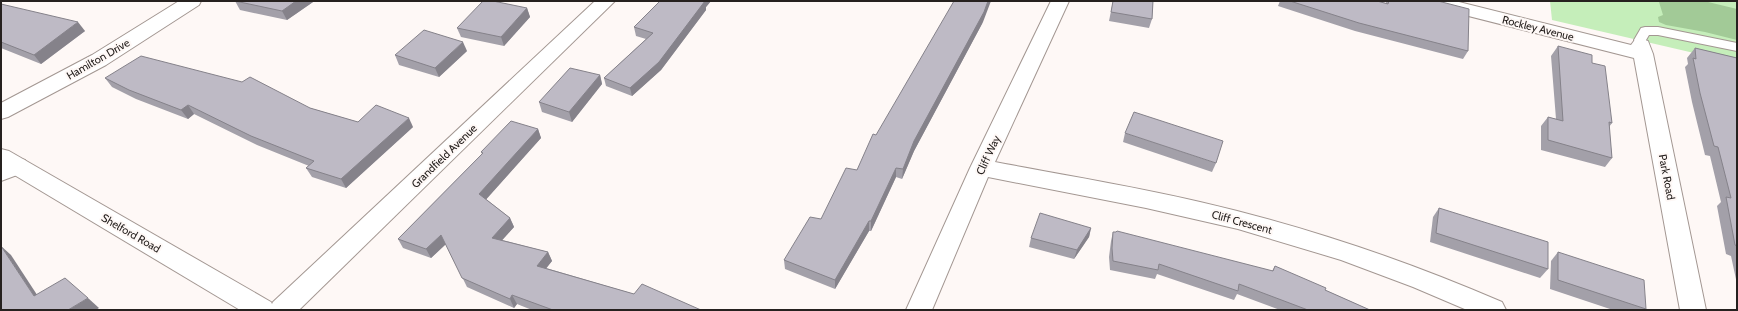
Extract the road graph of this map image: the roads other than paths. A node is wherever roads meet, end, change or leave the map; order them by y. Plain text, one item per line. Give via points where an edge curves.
1 (192, 1) edge
2 (606, 1) edge
3 (1060, 1) edge
4 (1432, 1) edge
5 (1737, 47) edge
6 (1642, 50) junction
7 (1, 112) edge
8 (6, 165) edge
9 (981, 168) junction
10 (262, 310) edge
11 (282, 310) edge
12 (919, 310) edge
13 (1492, 310) edge
14 (1693, 310) edge

1 - 7 street, Hamilton Drive via 99,60
2 - 11 street, Grandfield Avenue
3 - 9 street, Cliff Way
4 - 6 street, Rockley Avenue
5 - 6 lane via 1658,31 1645,31 1640,40
6 - 14 street, Park Road
8 - 10 street, Shelford Road
9 - 12 street, Cliff Way
9 - 13 street, Cliff Crescent via 1200,211 1278,231 1365,258

